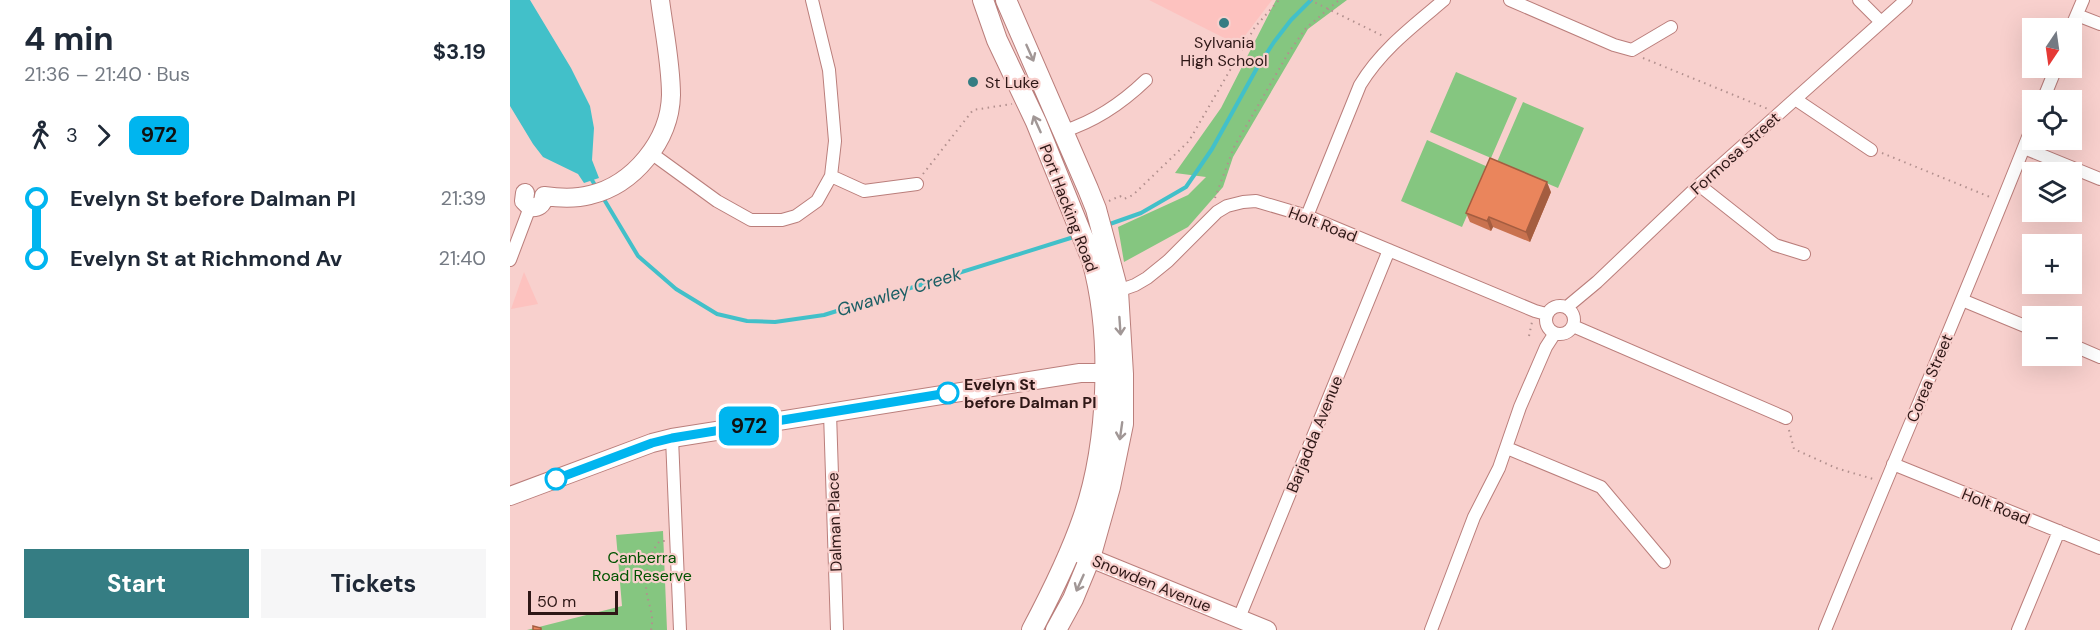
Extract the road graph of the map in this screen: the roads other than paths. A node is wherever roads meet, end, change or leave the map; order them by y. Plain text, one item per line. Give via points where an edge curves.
1 (660, 0) edge
2 (812, 0) edge
3 (983, 0) edge
4 (1006, 0) edge
5 (1444, 0) edge
6 (1510, 0) edge
7 (1859, 0) edge
8 (1906, 0) edge
9 (2083, 0) edge
10 (2077, 15) junction
11 (2076, 18) edge
12 (1881, 22) junction
13 (2100, 24) edge
14 (1671, 27) dead end
15 (1146, 80) dead end
16 (1795, 99) junction
17 (1064, 131) junction
18 (1870, 150) road end
19 (2023, 150) edge
20 (2029, 150) edge
21 (651, 153) junction
22 (831, 176) junction
23 (2100, 179) edge
24 (917, 184) road end
25 (1699, 185) junction
26 (527, 196) edge
27 (1307, 216) junction
28 (1389, 250) junction
29 (1099, 254) junction
30 (1804, 254) dead end
31 (510, 260) edge
32 (1118, 291) junction
33 (1962, 300) junction
34 (1567, 307) junction
35 (1546, 314) junction
36 (2022, 325) edge
37 (1573, 326) junction
38 (1555, 333) junction
39 (2082, 349) edge
40 (2100, 357) edge
41 (1114, 373) junction
42 (830, 413) junction
43 (1786, 418) road end
44 (672, 438) junction
45 (1507, 447) junction
46 (1893, 465) junction
47 (511, 494) edge
48 (2059, 531) junction
49 (2100, 548) edge
50 (1071, 550) junction
51 (1090, 558) junction
52 (1664, 562) dead end
53 (1239, 618) junction
54 (680, 630) edge
55 (837, 630) edge
56 (1032, 630) edge
57 (1056, 630) edge
58 (1267, 630) edge
59 (1431, 630) edge
60 (1825, 630) edge
61 (2018, 630) edge

1 - 21 street via 671,97 666,123
2 - 22 street via 829,70 835,141
29 -> 3 main road, Port Hacking Road via 1076,217
4 -> 17 main road, Port Hacking Road
5 - 27 street via 1370,68
6 - 14 street via 1632,50
7 - 12 street
8 - 12 street, Formosa Street
9 - 10 street
10 - 11 street
10 - 13 street
12 - 16 street, Formosa Street
15 - 17 street via 1125,100 1084,125
16 - 18 street
16 - 25 street, Formosa Street
17 - 29 main road, Port Hacking Road via 1102,205
19 - 33 street, Corea Street
20 - 23 street
21 - 22 street via 717,201 751,219 782,220 796,216 817,201
21 - 26 street via 608,189 568,198
22 - 24 street via 864,191
25 - 30 street via 1775,245
25 - 34 street, Formosa Street
26 - 31 street
27 - 28 street, Holt Road
27 - 32 street, Holt Road via 1256,201 1227,206 1209,218 1147,278
28 - 35 street, Holt Road
28 - 53 street, Barjadda Avenue
29 - 32 main road, Port Hacking Road
29 - 41 main road, Port Hacking Road via 1100,306
32 -> 41 main road, Port Hacking Road
33 - 36 street
33 - 46 street, Corea Street
34 - 35 street via 1555,306
34 - 37 street via 1573,314
35 - 38 street via 1547,326
37 - 38 street via 1567,332
37 - 43 street
38 - 45 street via 1520,407
39 - 40 street
41 - 42 street via 1080,373
41 - 50 main road, Port Hacking Road via 1093,486
41 -> 51 main road, Port Hacking Road via 1123,424
42 - 44 street
42 - 55 street, Dalman Place
44 - 47 street
44 - 54 street
45 - 52 street via 1600,487
45 - 59 street via 1474,517
46 - 48 street, Holt Road
46 - 60 street, Corea Street
48 - 49 street, Holt Road
48 - 61 street
50 - 51 street, Snowden Avenue
50 - 56 main road, Port Hacking Road
51 - 53 street, Snowden Avenue
51 -> 57 main road, Port Hacking Road
53 - 58 street, Snowden Avenue

